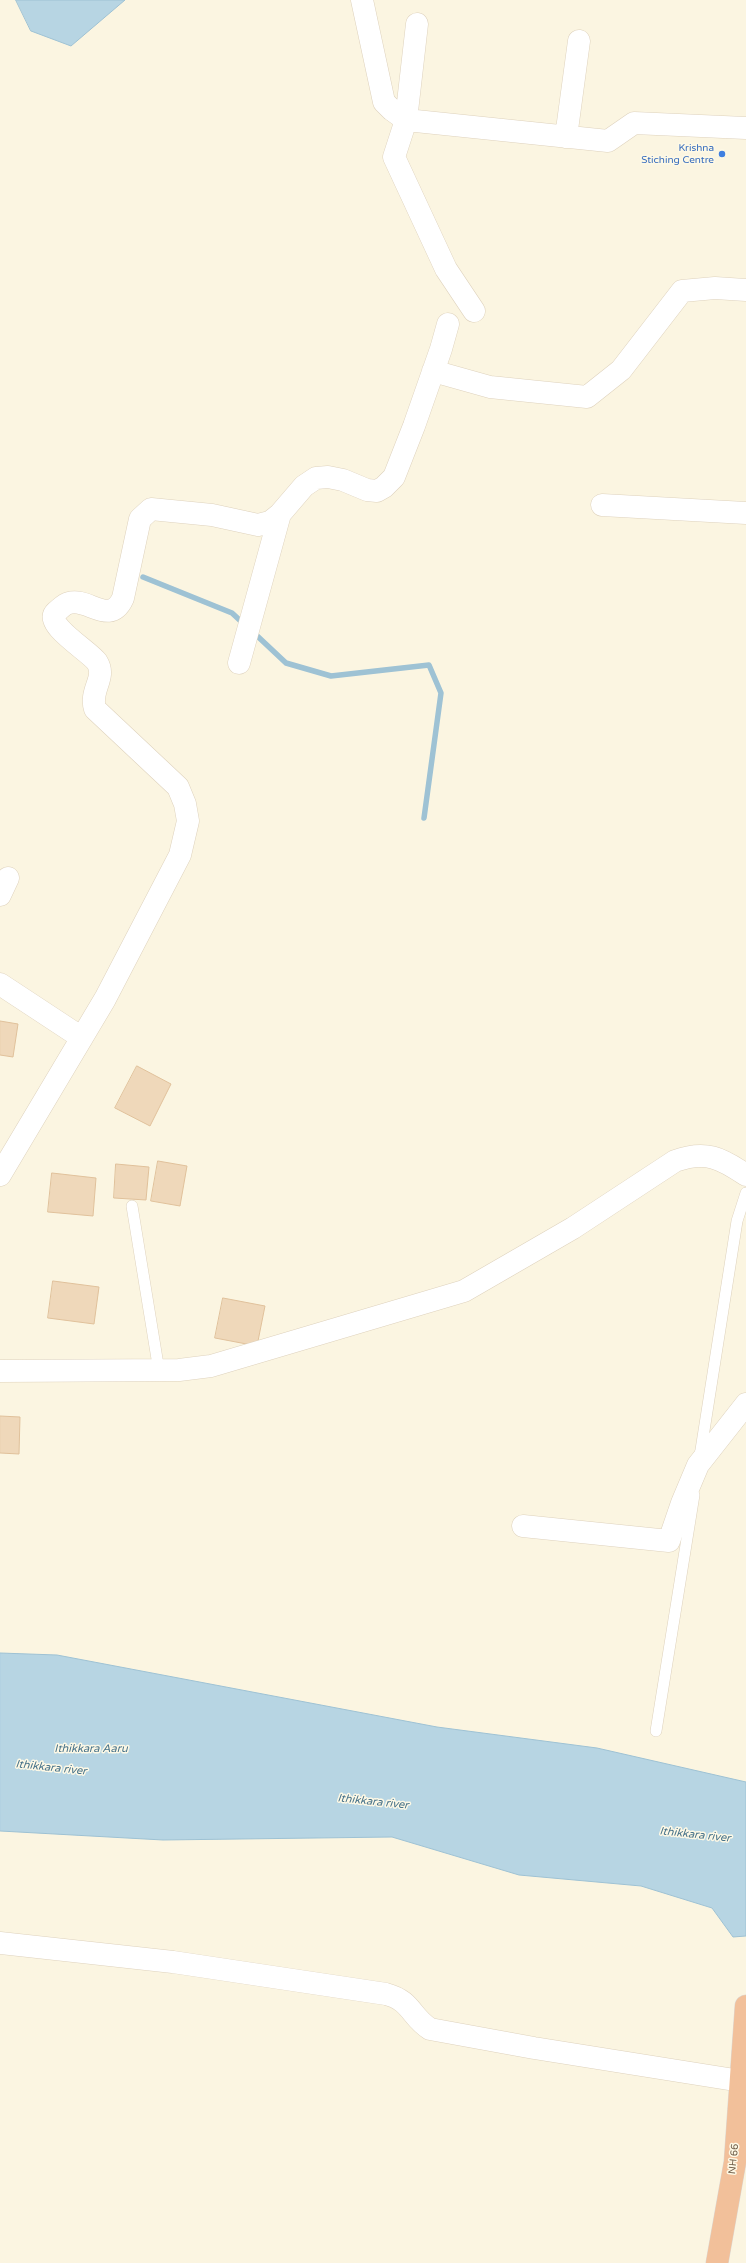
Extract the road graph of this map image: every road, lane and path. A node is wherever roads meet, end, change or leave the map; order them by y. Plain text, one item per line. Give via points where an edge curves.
1 (362, 0) edge
2 (417, 24) dead end
3 (579, 41) dead end
4 (406, 120) junction
5 (746, 128) edge
6 (566, 137) junction
7 (746, 290) edge
8 (474, 311) dead end
9 (448, 324) dead end
10 (433, 371) junction
11 (602, 505) dead end
12 (280, 514) junction
13 (746, 514) edge
14 (239, 663) dead end
15 (0, 984) edge
16 (82, 1038) junction
17 (0, 1175) edge
18 (746, 1175) edge
19 (746, 1193) edge
20 (132, 1206) dead end
21 (0, 1370) edge
22 (159, 1371) junction
23 (746, 1404) edge
24 (698, 1465) junction
25 (523, 1526) dead end
26 (656, 1731) dead end
27 (0, 1943) edge
28 (746, 2006) edge
29 (745, 2042) edge
30 (741, 2081) junction
31 (717, 2263) edge

1 - 4 street via 384,102
2 - 4 street
3 - 6 street
4 - 6 street
4 - 8 street via 394,157 446,269
5 - 6 street via 634,123 608,141
7 - 10 street via 715,288 682,291 621,370 587,397 490,387
9 - 10 street
10 - 12 street via 394,477 377,491 328,476 316,478 304,486
11 - 13 street
12 - 14 street
12 - 16 street via 270,522 258,526 212,515 151,509 140,519 120,604 110,611 69,603 54,613 56,625 93,657 100,669 101,675 92,700 95,709 178,787 188,821 180,855
15 - 16 street
16 - 17 street
18 - 22 street via 715,1157 702,1155 675,1161 572,1228 464,1291 211,1366
19 - 24 lane via 737,1221
20 - 22 lane
21 - 22 street
23 - 24 street
24 - 25 street via 669,1541
24 - 26 lane
27 - 30 street via 173,1962 386,1994 403,2000 422,2024 430,2029
28 - 29 highway, NH 66
29 - 30 highway, NH 66
30 - 31 highway, NH 66 via 735,2162

